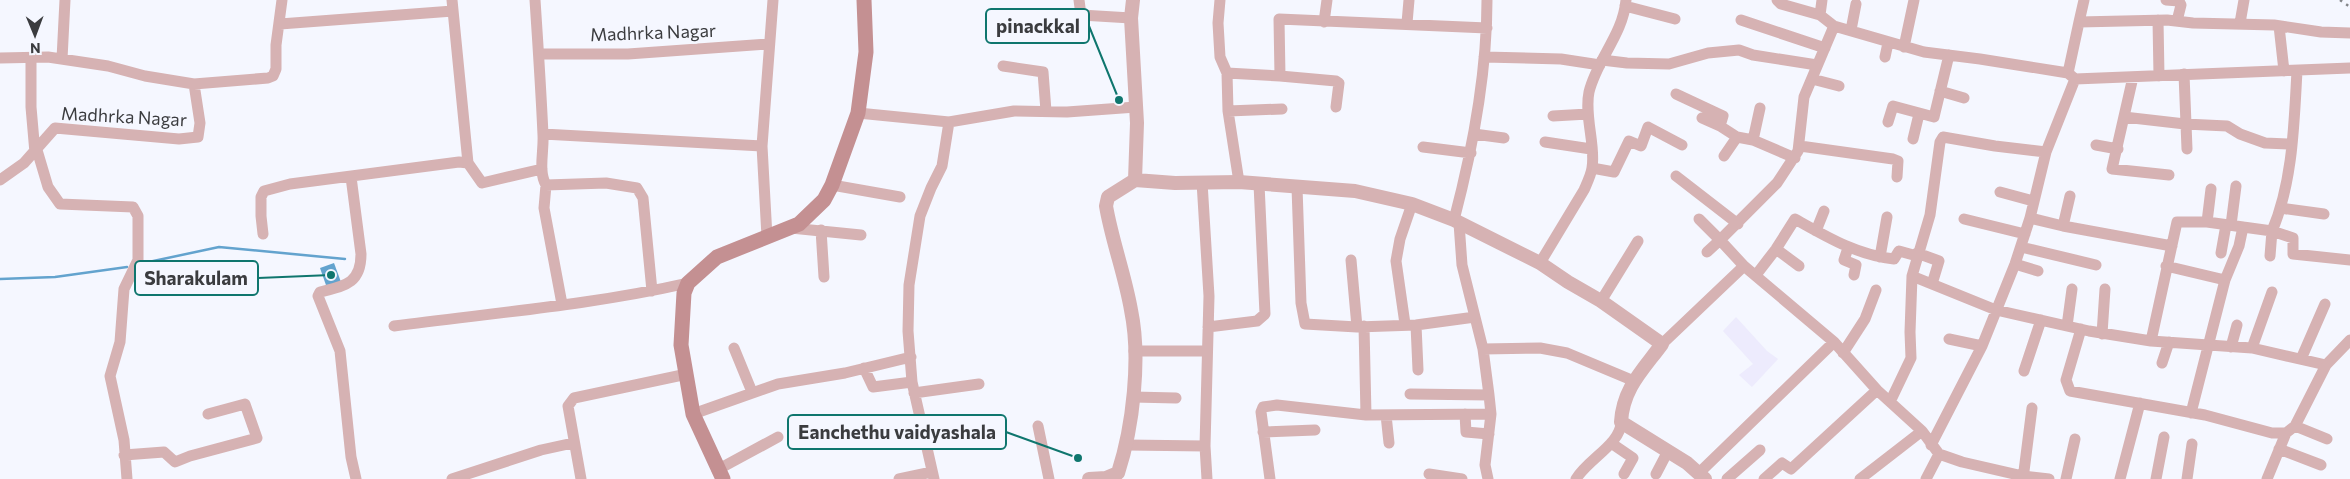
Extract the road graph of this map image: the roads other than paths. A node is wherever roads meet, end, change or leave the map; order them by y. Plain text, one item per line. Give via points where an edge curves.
1 (65, 0) edge
2 (282, 0) edge
3 (535, 0) edge
4 (773, 0) edge
5 (864, 0) edge
6 (1080, 0) edge
7 (1133, 0) edge
8 (1220, 0) edge
9 (1327, 0) edge
10 (1409, 0) edge
11 (1487, 0) edge
12 (1777, 0) edge
13 (1822, 0) edge
14 (1914, 0) edge
15 (2084, 0) edge
16 (2166, 0) edge
17 (2244, 0) edge
18 (1626, 3) edge
19 (1856, 4) dead end
20 (453, 6) edge
21 (1820, 15) junction
22 (1131, 18) junction
23 (1675, 19) dead end
24 (1741, 20) dead end
25 (2158, 20) junction
26 (2177, 21) junction
27 (1324, 22) junction
28 (2079, 22) junction
29 (1406, 23) junction
30 (2240, 23) junction
31 (280, 24) junction
32 (1834, 26) junction
33 (2279, 26) junction
34 (1487, 28) junction
35 (1851, 30) junction
36 (2350, 33) edge
37 (1888, 42) junction
38 (768, 44) junction
39 (1904, 47) junction
40 (1825, 48) junction
41 (539, 54) junction
42 (1949, 55) junction
43 (1484, 57) junction
44 (1885, 57) dead end
45 (0, 58) edge
46 (32, 58) junction
47 (62, 59) junction
48 (1601, 62) junction
49 (1816, 65) junction
50 (1003, 66) dead end
51 (2350, 68) edge
52 (2297, 70) junction
53 (2284, 71) junction
54 (1227, 73) junction
55 (2184, 74) junction
56 (1280, 76) junction
57 (2072, 76) junction
58 (2159, 76) junction
59 (2133, 78) junction
60 (1812, 79) junction
61 (194, 84) junction
62 (1839, 86) dead end
63 (1940, 91) junction
64 (1676, 94) dead end
65 (1964, 98) dead end
66 (1136, 106) junction
67 (1336, 107) dead end
68 (1760, 108) dead end
69 (1282, 110) dead end
70 (1046, 111) junction
71 (1228, 111) junction
72 (858, 113) junction
73 (1588, 114) junction
74 (1920, 114) junction
75 (1553, 116) dead end
76 (2124, 117) junction
77 (1702, 118) dead end
78 (949, 122) junction
79 (1888, 122) dead end
80 (2186, 124) junction
81 (1720, 126) junction
82 (543, 134) junction
83 (1474, 134) junction
84 (1736, 137) junction
85 (1504, 138) dead end
86 (1913, 139) dead end
87 (1752, 140) junction
88 (1545, 142) dead end
89 (2291, 144) junction
90 (1682, 145) dead end
91 (2096, 145) dead end
92 (762, 146) junction
93 (1800, 146) junction
94 (1423, 147) dead end
95 (1591, 149) junction
96 (2118, 149) junction
97 (2187, 149) dead end
98 (36, 151) junction
99 (2046, 152) junction
100 (1471, 153) junction
101 (1724, 156) dead end
102 (1795, 158) junction
103 (468, 163) junction
104 (542, 168) junction
105 (1592, 168) junction
106 (2169, 175) dead end
107 (1676, 176) dead end
108 (1897, 177) dead end
109 (352, 178) junction
110 (0, 180) edge
111 (1135, 180) junction
112 (1202, 182) junction
113 (1240, 182) junction
114 (1259, 184) junction
115 (546, 185) junction
116 (832, 186) junction
117 (2236, 186) dead end
118 (1298, 187) junction
119 (2211, 189) dead end
120 (2000, 192) dead end
121 (2070, 196) dead end
122 (900, 197) dead end
123 (2033, 201) junction
124 (1412, 204) junction
125 (2280, 208) junction
126 (1824, 211) dead end
127 (2324, 214) dead end
128 (1887, 216) dead end
129 (2030, 218) junction
130 (1699, 219) dead end
131 (1964, 219) dead end
132 (1456, 222) junction
133 (2207, 222) junction
134 (1738, 224) junction
135 (2228, 225) junction
136 (2063, 226) junction
137 (2243, 227) junction
138 (789, 228) junction
139 (821, 230) junction
140 (1816, 231) junction
141 (2272, 231) junction
142 (263, 234) dead end
143 (2025, 234) junction
144 (861, 235) dead end
145 (767, 237) junction
146 (1720, 240) junction
147 (1638, 241) dead end
148 (2172, 246) junction
149 (2020, 247) junction
150 (1848, 248) junction
151 (1776, 250) junction
152 (1707, 252) dead end
153 (2221, 253) dead end
154 (1917, 255) junction
155 (2270, 256) dead end
156 (1880, 257) junction
157 (1351, 260) dead end
158 (2350, 260) edge
159 (1540, 263) junction
160 (2015, 264) junction
161 (2096, 265) dead end
162 (1744, 266) junction
163 (1799, 266) dead end
164 (2166, 266) junction
165 (2038, 272) dead end
166 (1854, 275) dead end
167 (1756, 276) junction
168 (1912, 276) junction
169 (824, 277) dead end
170 (2225, 280) junction
171 (688, 283) junction
172 (1932, 284) junction
173 (2072, 289) dead end
174 (2105, 289) dead end
175 (1876, 290) dead end
176 (652, 291) junction
177 (2272, 292) dead end
178 (1601, 301) junction
179 (562, 304) junction
180 (2325, 304) dead end
181 (1996, 310) junction
182 (1475, 317) junction
183 (2041, 320) junction
184 (1411, 325) junction
185 (2237, 325) dead end
186 (394, 326) dead end
187 (1361, 326) junction
188 (2067, 326) junction
189 (1208, 327) junction
190 (2081, 329) junction
191 (2102, 334) junction
192 (1949, 339) dead end
193 (2151, 340) junction
194 (2350, 340) edge
195 (1834, 342) junction
196 (2169, 342) junction
197 (1662, 344) junction
198 (1982, 346) junction
199 (2209, 346) junction
200 (2230, 347) junction
201 (734, 348) dead end
202 (2252, 348) junction
203 (1483, 349) junction
204 (1134, 351) junction
205 (1208, 351) junction
206 (1843, 353) junction
207 (911, 357) junction
208 (2301, 359) junction
209 (2162, 363) dead end
210 (2326, 365) junction
211 (864, 368) junction
212 (1418, 370) dead end
213 (2024, 371) dead end
214 (687, 374) junction
215 (1634, 381) junction
216 (979, 384) dead end
217 (913, 387) junction
218 (1877, 390) junction
219 (752, 392) junction
220 (1410, 394) dead end
221 (1489, 395) junction
222 (1133, 397) junction
223 (1176, 398) dead end
224 (1890, 402) junction
225 (2140, 404) junction
226 (2032, 408) dead end
227 (2192, 413) junction
228 (208, 414) dead end
229 (693, 414) junction
230 (1466, 414) junction
231 (1491, 414) junction
232 (1366, 415) junction
233 (1386, 415) junction
234 (1622, 422) junction
235 (1038, 426) dead end
236 (2291, 429) junction
237 (1315, 430) dead end
238 (1922, 431) junction
239 (1263, 432) junction
240 (1489, 434) junction
241 (778, 437) dead end
242 (2164, 437) dead end
243 (2075, 438) dead end
244 (2327, 439) dead end
245 (573, 443) junction
246 (1388, 443) dead end
247 (1611, 443) junction
248 (2192, 444) dead end
249 (1127, 445) junction
250 (1205, 446) junction
251 (1935, 449) junction
252 (2279, 449) junction
253 (1760, 450) dead end
254 (1668, 451) junction
255 (124, 455) junction
256 (2321, 465) dead end
257 (1429, 474) dead end
258 (1624, 474) dead end
259 (1656, 474) dead end
260 (720, 475) edge
261 (933, 476) edge
262 (1120, 476) edge
263 (1702, 476) edge
264 (2023, 478) edge
265 (127, 479) edge
266 (356, 479) edge
267 (452, 479) edge
268 (581, 479) edge
269 (899, 479) edge
270 (1049, 479) edge
271 (1089, 479) edge
272 (1207, 479) edge
273 (1270, 479) edge
274 (1462, 479) edge
275 (1488, 479) edge
276 (1576, 479) edge
277 (1727, 479) edge
278 (1764, 479) edge
279 (1860, 479) edge
280 (1926, 479) edge
281 (2044, 479) edge
282 (2049, 479) edge
283 (2066, 479) edge
284 (2120, 479) edge
285 (2156, 479) edge
286 (2188, 479) edge
287 (2267, 479) edge

1 - 47 street
2 - 31 street
3 - 41 street
4 - 38 street
5 - 72 main road via 866,52
6 - 22 street via 1081,15
7 - 22 street
8 - 54 street via 1220,57
9 - 27 street
10 - 29 street
11 - 34 street
12 - 21 street
13 - 21 street
14 - 39 street
15 - 28 street
16 - 26 street via 2179,1
17 - 30 street
18 - 23 street
18 - 48 street via 1614,41
19 - 35 street
20 - 31 street
20 - 103 street
21 - 32 street
22 - 66 street
24 - 40 street
25 - 26 street
25 - 28 street
25 - 58 street
26 - 30 street
27 - 29 street
27 - 56 street via 1280,19
28 - 57 street
29 - 34 street
30 - 33 street
31 - 61 street via 273,76
32 - 35 street
32 - 40 street
33 - 36 street
33 - 53 street
34 - 43 street
35 - 37 street
37 - 39 street
37 - 44 street
38 - 41 street, Madhrka Nagar via 628,54
38 - 92 street
39 - 42 street
40 - 49 street
41 - 82 street
42 - 57 street
42 - 63 street
43 - 48 street
43 - 83 street
45 - 46 street
46 - 47 street
46 - 98 street via 31,107
47 - 61 street
48 - 49 street via 1669,64 1708,53 1739,50
48 - 73 street via 1589,92
49 - 60 street
50 - 70 street via 1043,72
51 - 52 street
52 - 53 street
52 - 89 street
53 - 55 street
54 - 56 street
54 - 71 street
55 - 58 street
55 - 80 street
56 - 67 street via 1339,82
57 - 59 street
57 - 99 street
58 - 59 street
59 - 76 street
60 - 62 street
60 - 93 street via 1804,98
61 - 98 street, Madhrka Nagar via 200,124 198,137 180,139 55,128
63 - 65 street
63 - 74 street via 1934,117
64 - 81 street via 1723,116
66 - 70 street
66 - 111 street
68 - 87 street
69 - 71 street
70 - 78 street via 1014,111
71 - 113 street
72 - 78 street
72 - 116 main road
73 - 75 street
73 - 95 street
74 - 79 street via 1893,106
74 - 86 street
76 - 80 street
76 - 96 street
77 - 81 street
78 - 207 street via 942,166 920,216 909,285
80 - 89 street via 2227,126 2265,142
80 - 97 street
81 - 84 street
82 - 92 street
82 - 104 street
83 - 85 street
83 - 100 street
84 - 87 street
84 - 101 street
87 - 102 street
88 - 95 street
89 - 125 street
90 - 105 street via 1648,127 1641,146 1629,141 1614,172
91 - 96 street
92 - 145 street
93 - 102 street
93 - 108 street via 1893,159 1898,161
94 - 100 street
95 - 105 street
96 - 106 street via 2112,169
98 - 110 street, Madhrka Nagar
98 - 255 street via 48,187 60,204 133,207 138,216 138,260 124,289 120,342 110,376 124,440
99 - 123 street
99 - 154 street via 1943,137 1930,215
100 - 132 street
102 - 134 street via 1777,183
103 - 104 street via 482,183
103 - 109 street
104 - 115 street
105 - 159 street via 1584,190
107 - 134 street
109 - 142 street via 290,184 266,190 261,197
109 - 266 street via 360,267 356,276 345,285 320,292 318,296 340,351
111 - 112 street
111 - 204 street via 1108,197 1106,206 1132,312
112 - 113 street
112 - 189 street
113 - 114 street
114 - 118 street
114 - 189 street via 1265,314 1257,321
115 - 176 street via 606,183 637,188 643,198
115 - 179 street via 544,208
116 - 122 street
116 - 138 main road via 824,200 799,224
117 - 135 street
118 - 124 street via 1355,190
118 - 187 street via 1304,324
119 - 133 street
120 - 123 street
121 - 136 street
123 - 129 street
124 - 132 street
124 - 184 street via 1396,261
125 - 127 street
125 - 141 street
126 - 140 street
128 - 156 street
129 - 136 street
129 - 143 street
130 - 146 street
131 - 143 street
132 - 159 street
132 - 182 street via 1462,266
133 - 135 street
133 - 148 street via 2177,222
134 - 146 street
135 - 137 street
135 - 153 street
136 - 148 street
137 - 141 street
137 - 170 street
138 - 139 street
138 - 145 main road
139 - 144 street
139 - 169 street
140 - 150 street
140 - 151 street via 1795,219
141 - 155 street
141 - 158 street via 2293,238 2293,254
143 - 149 street
145 - 171 main road via 717,257
146 - 152 street
146 - 162 street
147 - 178 street
148 - 164 street
149 - 160 street
149 - 161 street
150 - 156 street
150 - 166 street via 1844,260 1856,264
151 - 163 street
151 - 167 street
154 - 156 street via 1899,251 1894,259
154 - 168 street
154 - 172 street via 1939,260
157 - 187 street
159 - 178 street
160 - 165 street
160 - 181 street
162 - 167 street
162 - 197 street
164 - 170 street
164 - 193 street
167 - 195 street
168 - 172 street
168 - 224 street via 1911,358
170 - 199 street
171 - 176 street
171 - 214 main road via 681,318 681,345
172 - 181 street
173 - 188 street
174 - 191 street
175 - 206 street via 1865,319
176 - 179 street
177 - 202 street
178 - 197 street
179 - 186 street
180 - 208 street
181 - 183 street
181 - 198 street
182 - 184 street
182 - 203 street
183 - 188 street
183 - 213 street
184 - 187 street
184 - 212 street
185 - 200 street
187 - 232 street
188 - 190 street
189 - 205 street
190 - 191 street
190 - 225 street via 2066,380 2070,391
191 - 193 street
192 - 198 street
193 - 196 street
194 - 210 street
195 - 206 street
195 - 263 street
196 - 199 street
196 - 209 street
197 - 215 street
198 - 251 street
199 - 200 street
199 - 227 street
200 - 202 street
201 - 219 street
202 - 208 street
203 - 215 street via 1540,348 1567,353
203 - 221 street
204 - 205 street
204 - 222 street
205 - 250 street
206 - 218 street
207 - 211 street
207 - 217 street
208 - 210 street
210 - 236 street
211 - 217 street via 874,387
211 - 219 street
214 - 229 main road
214 - 245 street via 574,398 568,406
215 - 234 street via 1622,403
216 - 217 street
217 - 261 street
218 - 224 street
218 - 278 street via 1791,469 1782,463
219 - 229 street
220 - 221 street
221 - 231 street
222 - 223 street
222 - 249 street
224 - 238 street
225 - 227 street
225 - 284 street
226 - 264 street
227 - 236 street via 2272,433
228 - 255 street via 246,404 256,438 175,462 164,452
229 - 260 main road
230 - 231 street
230 - 233 street
230 - 240 street via 1466,432
231 - 240 street
232 - 233 street
232 - 239 street via 1271,405 1263,407 1261,412
233 - 246 street
234 - 247 street via 1619,435
234 - 254 street
235 - 270 street
236 - 244 street
236 - 252 street
237 - 239 street
238 - 251 street
238 - 279 street
239 - 273 street
240 - 275 street via 1485,464
241 - 260 street
242 - 285 street
243 - 283 street
245 - 267 street via 547,448
245 - 268 street
247 - 258 street via 1633,458
247 - 276 street via 1582,469
248 - 286 street
249 - 250 street
249 - 262 street
250 - 272 street
251 - 264 street via 1962,462
251 - 280 street
252 - 256 street
252 - 287 street
253 - 277 street
254 - 259 street
254 - 263 street
255 - 265 street
257 - 274 street
261 - 269 street
262 - 271 street
264 - 281 street
281 - 282 street

